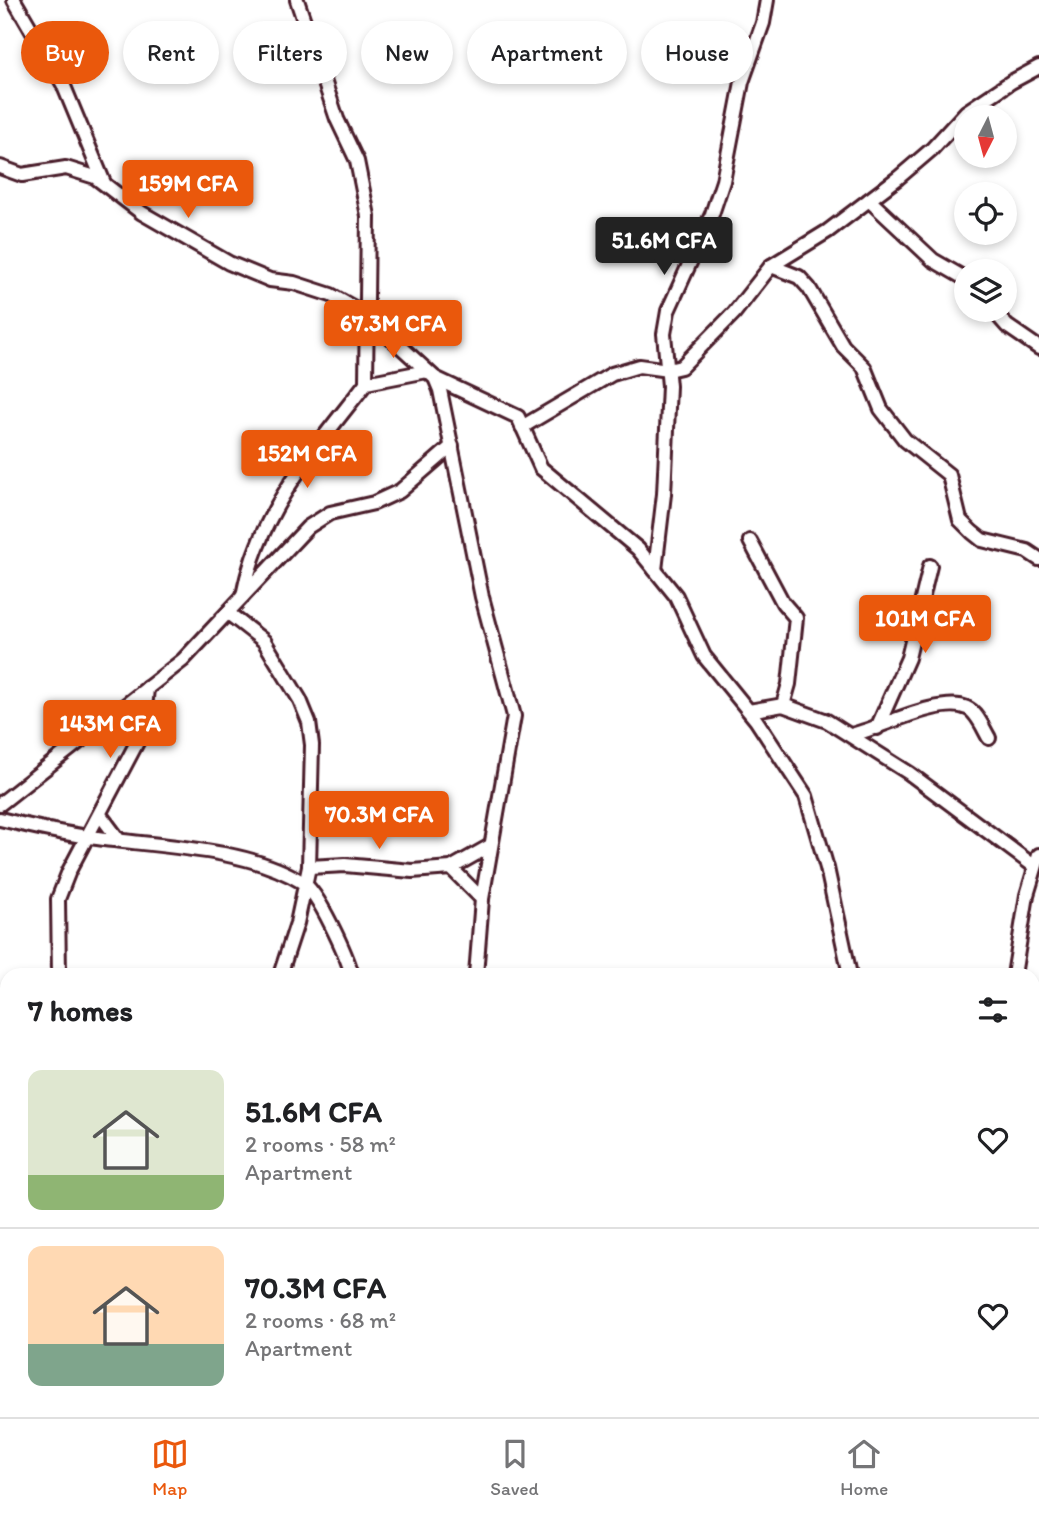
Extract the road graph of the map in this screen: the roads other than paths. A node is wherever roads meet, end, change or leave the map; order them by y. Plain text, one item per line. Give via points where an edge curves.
1 (14, 0) edge
2 (297, 0) edge
3 (767, 0) edge
4 (1039, 67) edge
5 (0, 167) edge
6 (104, 183) junction
7 (869, 200) junction
8 (771, 266) junction
9 (954, 272) edge
10 (365, 314) junction
11 (1004, 322) edge
12 (1039, 348) edge
13 (668, 370) junction
14 (431, 375) junction
15 (366, 383) junction
16 (522, 427) junction
17 (452, 446) junction
18 (750, 541) dead end
19 (1033, 549) edge
20 (1039, 559) edge
21 (930, 566) dead end
22 (655, 570) junction
23 (243, 596) junction
24 (228, 613) junction
25 (147, 688) junction
26 (783, 705) junction
27 (749, 712) junction
28 (875, 729) junction
29 (851, 735) junction
30 (989, 738) dead end
31 (872, 748) junction
32 (0, 804) edge
33 (101, 816) junction
34 (0, 819) edge
35 (89, 837) junction
36 (119, 840) junction
37 (490, 846) junction
38 (1037, 861) edge
39 (309, 867) junction
40 (451, 868) junction
41 (305, 883) junction
42 (482, 899) junction
43 (59, 968) edge
44 (282, 968) edge
45 (349, 968) edge
46 (477, 968) edge
47 (849, 968) edge
48 (1015, 968) edge

1 - 6 street via 63,84
2 - 10 street via 364,189 368,216
3 - 13 street via 742,82 723,181 668,311 664,334
4 - 7 street via 966,112 926,154
5 - 6 street via 22,175 66,169
6 - 10 street via 142,213 229,263 270,280 331,295
7 - 8 street via 828,232
7 - 9 street via 933,261
8 - 13 street via 690,360
8 - 19 street via 799,277 809,288 843,346 864,367 881,410 905,440 949,475 960,520 972,533 982,540
10 - 14 street
10 - 15 street
11 - 12 street
13 - 16 street via 639,366 612,374
13 - 22 street via 664,494
14 - 15 street
14 - 16 street via 518,417
14 - 17 street
15 - 23 street via 266,520 248,566
16 - 22 street via 541,468 638,549
17 - 23 street via 400,491 374,503 330,513 308,527
17 - 37 street via 482,597 514,716
18 - 26 street via 796,618
19 - 20 street
21 - 28 street via 908,658
22 - 27 street via 676,596 704,656
23 - 24 street
24 - 25 street via 183,660
24 - 39 street via 264,641 309,722
25 - 32 street
25 - 33 street via 143,731
26 - 27 street
26 - 29 street
27 - 47 street via 806,796
28 - 29 street
28 - 30 street via 921,710 959,706 974,714
28 - 31 street
29 - 31 street
31 - 38 street
33 - 35 street
33 - 36 street
34 - 35 street
35 - 36 street
35 - 43 street via 58,899
36 - 41 street via 254,862
37 - 40 street
37 - 42 street
38 - 48 street
39 - 40 street
39 - 41 street
40 - 42 street
41 - 44 street
41 - 45 street via 327,917
42 - 46 street

